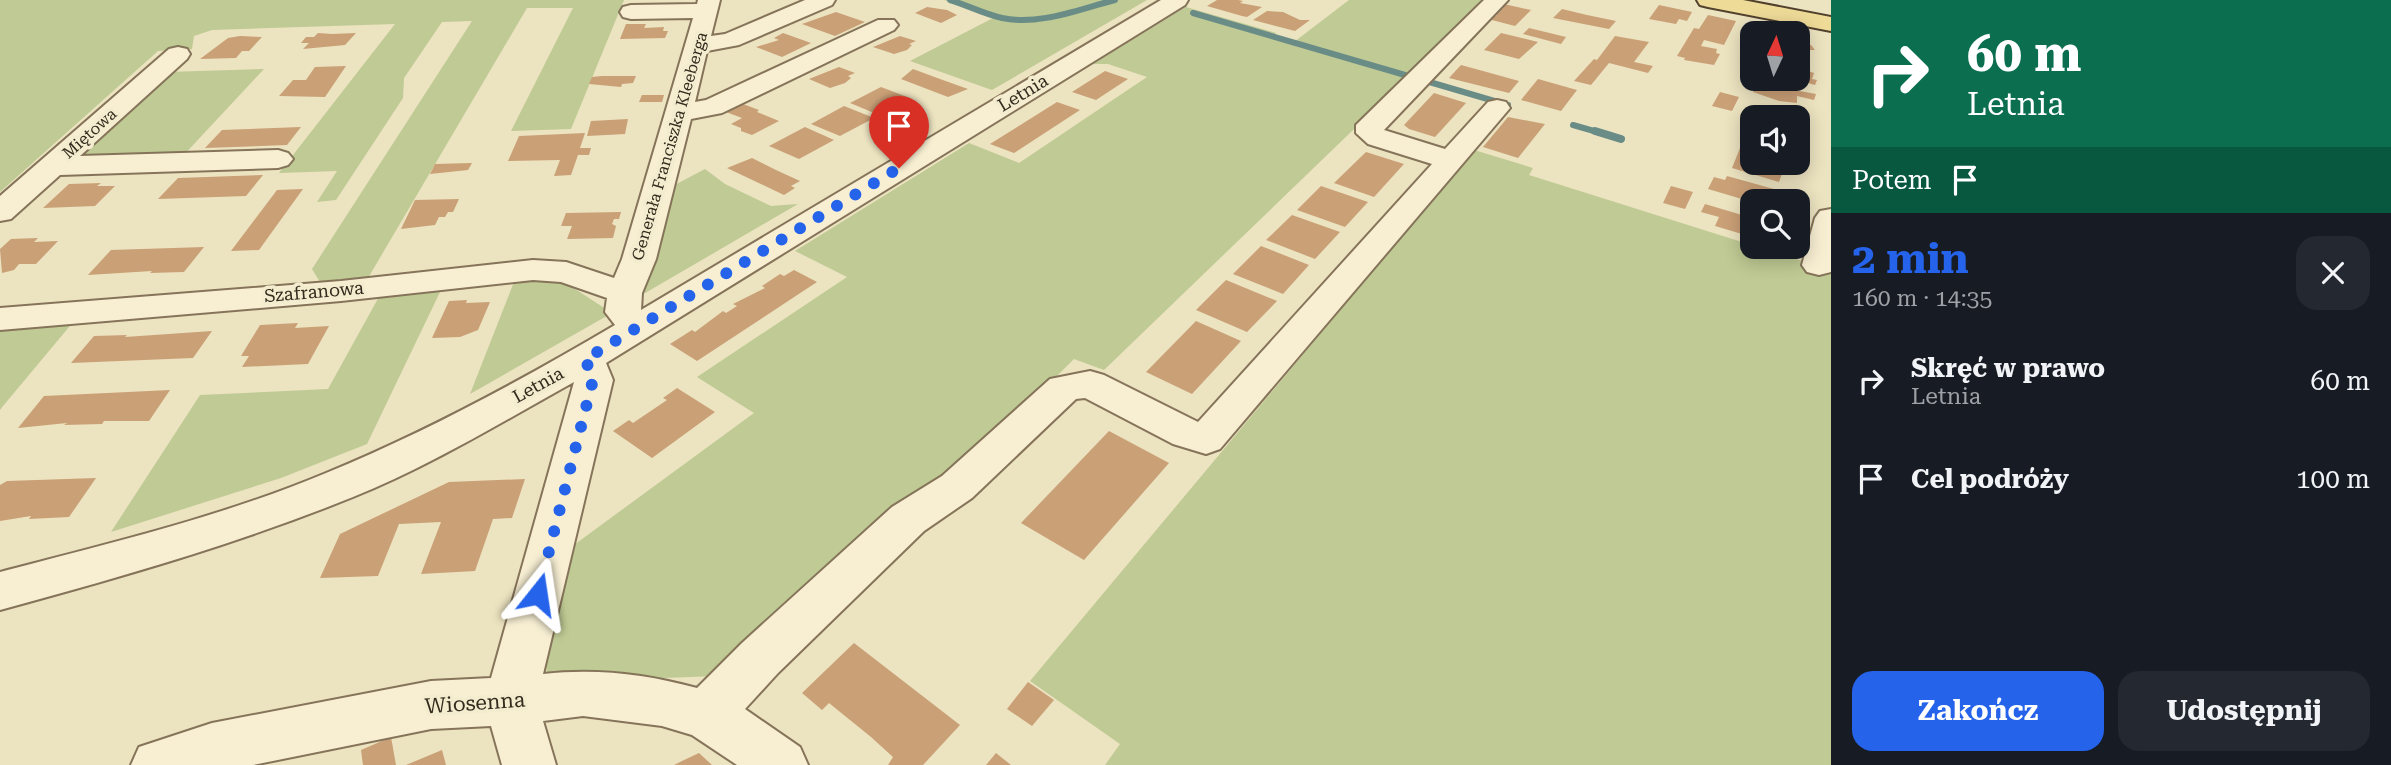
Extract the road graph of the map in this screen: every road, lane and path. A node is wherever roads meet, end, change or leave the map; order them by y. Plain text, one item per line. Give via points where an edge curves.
1 (824, 0) edge
2 (1177, 0) edge
3 (1497, 0) edge
4 (1708, 0) edge
5 (708, 6) edge
6 (631, 12) dead end
7 (1831, 24) edge
8 (886, 25) dead end
9 (697, 47) junction
10 (178, 54) dead end
11 (1497, 108) dead end
12 (678, 113) junction
13 (278, 159) dead end
14 (1450, 160) junction
15 (52, 166) junction
16 (0, 212) edge
17 (1831, 218) edge
18 (1819, 265) dead end
19 (632, 309) junction
20 (0, 319) edge
21 (584, 360) junction
22 (0, 591) edge
23 (510, 701) junction
24 (706, 715) junction
25 (158, 765) edge
26 (529, 765) edge
27 (781, 765) edge

1 - 9 street via 731,40
2 - 19 street, Letnia
3 - 14 street via 1370,125 1370,132 1378,138
4 - 7 main road
5 - 6 street
5 - 9 street, Generała Franciszka Kleeberga
8 - 12 street via 713,107
9 - 12 street, Generała Franciszka Kleeberga
10 - 15 street, Miętowa
11 - 14 street
12 - 19 street, Generała Franciszka Kleeberga via 639,258
13 - 15 street
14 - 24 street via 1206,439 1090,384 1069,386 957,487 908,519
15 - 16 street, Miętowa
17 - 18 street
19 - 20 street, Szafranowa via 566,272 533,270
19 - 21 street, Letnia
21 - 22 street, Letnia via 446,436 340,485 192,539
21 - 23 street via 593,380
23 - 24 street, Wiosenna via 583,693 662,702
23 - 25 street, Wiosenna via 407,709 212,748
23 - 26 street
24 - 27 street, Wiosenna

